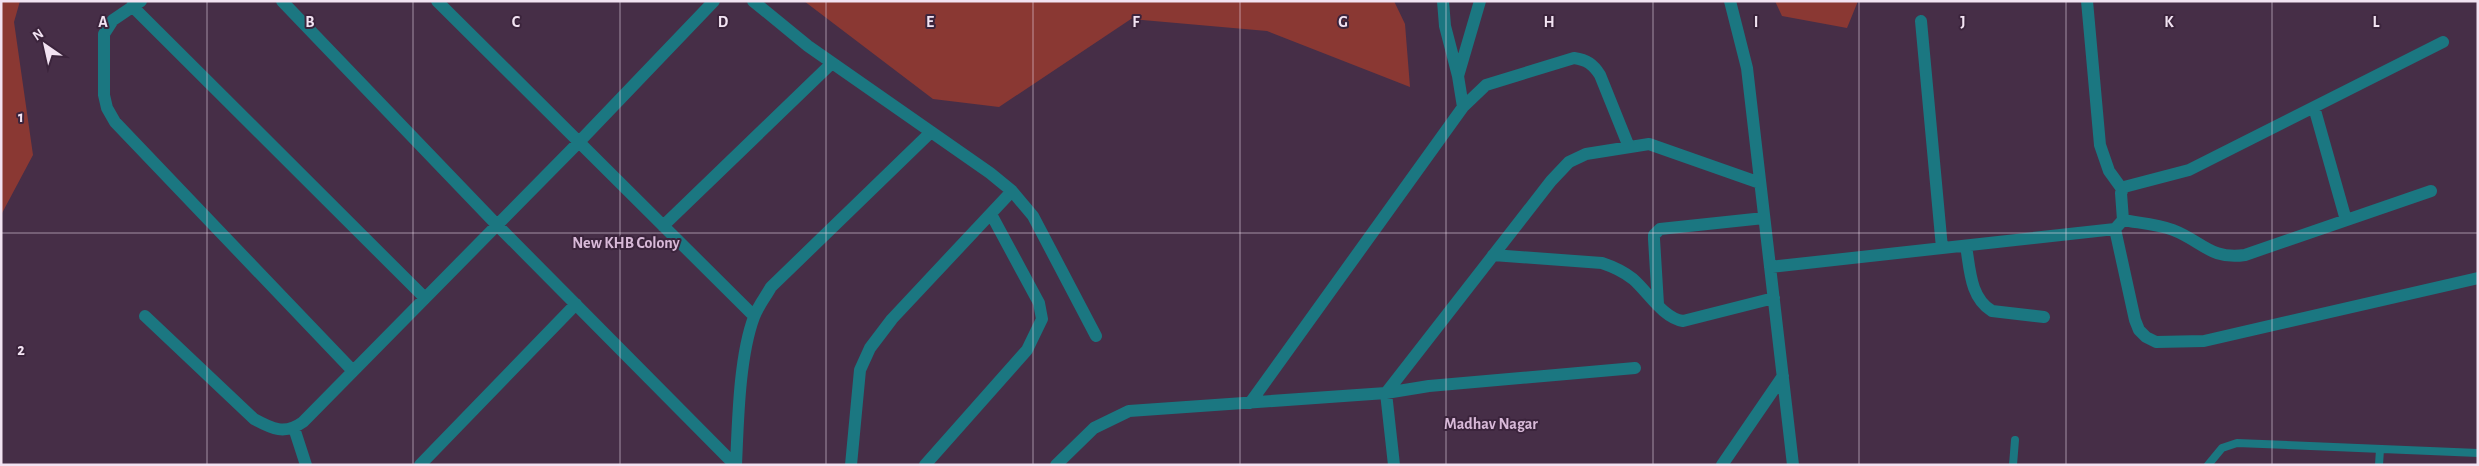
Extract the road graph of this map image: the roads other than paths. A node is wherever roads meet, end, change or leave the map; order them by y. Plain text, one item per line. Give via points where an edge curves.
1 (282, 1) edge
2 (437, 1) edge
3 (714, 1) edge
4 (753, 1) edge
5 (1443, 1) edge
6 (1480, 1) edge
7 (1730, 1) edge
8 (2087, 1) edge
9 (136, 4) edge
10 (1921, 21) dead end
11 (2443, 42) dead end
12 (832, 63) junction
13 (1458, 76) junction
14 (1463, 107) junction
15 (2314, 107) junction
16 (930, 132) junction
17 (579, 142) junction
18 (1629, 147) junction
19 (1760, 183) junction
20 (2122, 189) junction
21 (1012, 191) junction
22 (2431, 191) dead end
23 (991, 214) junction
24 (1764, 218) junction
25 (2346, 220) junction
26 (2119, 224) junction
27 (497, 225) junction
28 (664, 226) junction
29 (1966, 246) junction
30 (1942, 248) junction
31 (1493, 255) junction
32 (1770, 267) junction
33 (2478, 278) edge
34 (424, 298) junction
35 (1774, 298) junction
36 (576, 304) junction
37 (1658, 304) junction
38 (145, 316) dead end
39 (754, 316) junction
40 (2044, 316) dead end
41 (1096, 336) dead end
42 (1635, 368) dead end
43 (353, 371) junction
44 (1783, 376) junction
45 (1386, 393) junction
46 (1250, 403) junction
47 (294, 428) junction
48 (2015, 440) dead end
49 (2380, 449) junction
50 (2478, 453) edge
51 (306, 465) edge
52 (420, 465) edge
53 (735, 465) edge
54 (851, 465) edge
55 (926, 465) edge
56 (1056, 465) edge
57 (1394, 465) edge
58 (1722, 465) edge
59 (1793, 465) edge
60 (2012, 465) edge
61 (2208, 465) edge
62 (2379, 465) edge

1 - 27 street
2 - 17 street
3 - 17 street
4 - 12 street
5 - 13 street via 1445,26
6 - 13 street
7 - 19 street via 1747,68
8 - 20 street via 2100,145 2109,171
9 - 34 street
9 - 43 street via 113,20 104,34 104,95 115,122
10 - 30 street
11 - 15 street
12 - 16 street
12 - 28 street
13 - 14 street
14 - 18 street via 1486,85 1574,58 1584,60 1593,65 1600,75
14 - 46 street
15 - 20 street via 2189,170
15 - 25 street
16 - 21 street
16 - 39 street via 771,287
17 - 27 street
17 - 28 street
18 - 19 street via 1649,144 1663,147
18 - 31 street via 1586,154 1568,162
19 - 24 street
20 - 26 street
21 - 23 street
21 - 41 street via 1033,216
22 - 25 street
23 - 54 street via 892,319 870,348 860,370
23 - 55 street via 1039,303 1042,319 1027,350
24 - 32 street
24 - 37 street via 1660,229 1654,239
25 - 26 street via 2232,257 2219,255 2175,231
26 - 29 street
26 - 33 street via 2135,320 2139,330 2156,342 2204,342
27 - 34 street
27 - 36 street
28 - 39 street
29 - 30 street
29 - 40 street via 1978,300 1992,311
30 - 32 street
31 - 37 street via 1602,263 1619,269
31 - 45 street
32 - 35 street
34 - 43 street
35 - 37 street via 1683,321 1671,317
35 - 44 street
36 - 52 street
36 - 53 street
38 - 47 street via 254,419 272,429
39 - 53 street via 747,343
42 - 45 street via 1429,386
43 - 47 street
44 - 58 street
44 - 59 street
45 - 46 street
45 - 57 street
46 - 56 street via 1129,411 1094,428
47 - 51 street
48 - 60 lane
49 - 50 lane
49 - 61 lane via 2237,443 2222,448
49 - 62 lane

